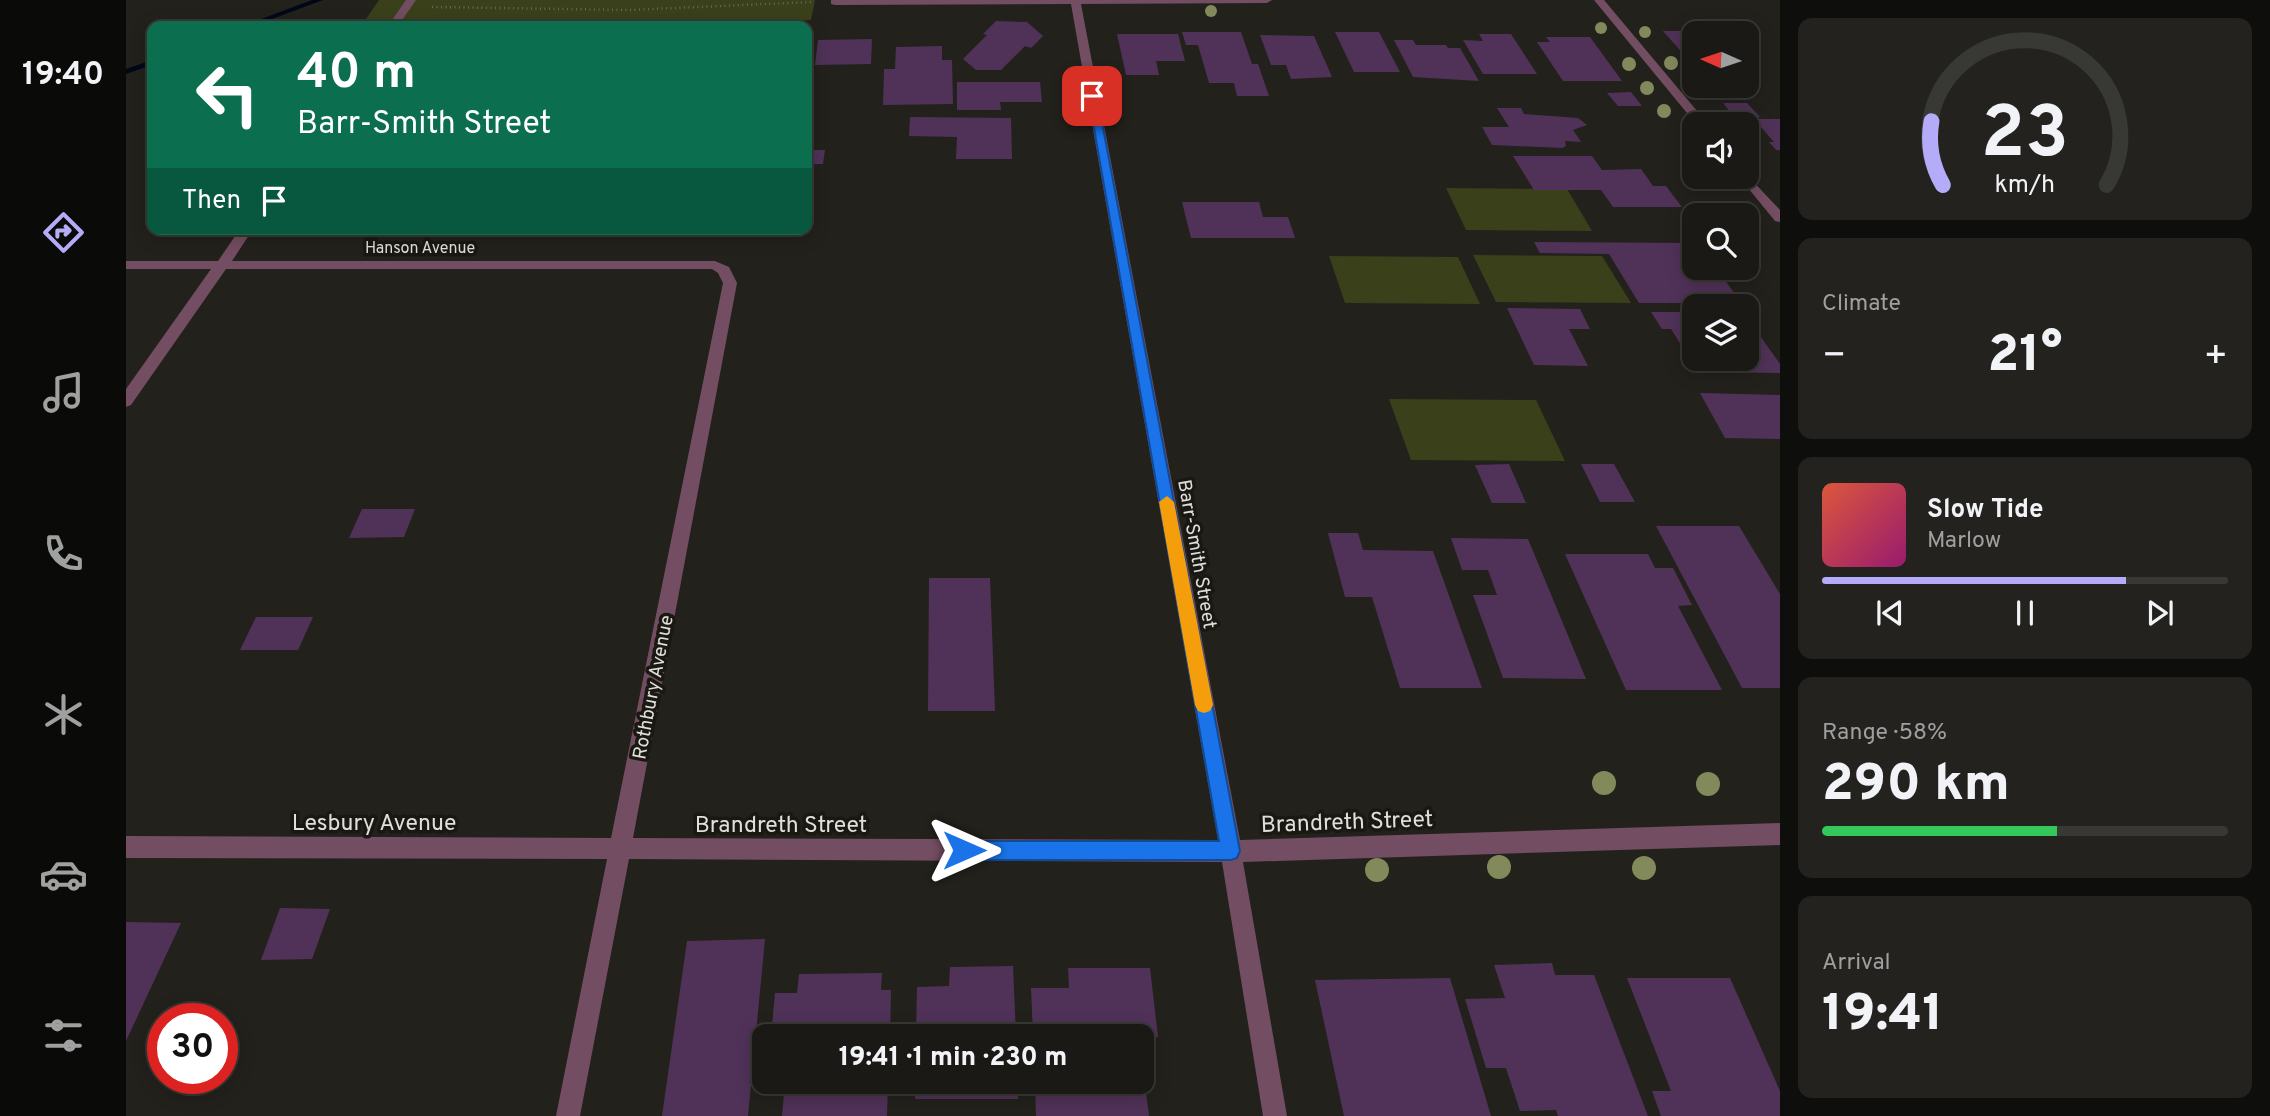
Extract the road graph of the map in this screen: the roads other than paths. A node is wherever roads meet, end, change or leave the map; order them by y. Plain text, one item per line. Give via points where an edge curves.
1 (1267, 0) edge
2 (1599, 0) edge
3 (1075, 1) edge
4 (835, 2) road end
5 (409, 3) edge
6 (396, 21) edge
7 (1692, 112) edge
8 (1755, 189) edge
9 (1780, 218) edge
10 (243, 235) edge
11 (222, 264) junction
12 (126, 265) edge
13 (715, 265) joint
14 (126, 401) edge
15 (1780, 834) edge
16 (126, 847) edge
17 (621, 850) junction
18 (1231, 851) junction
19 (568, 1116) edge
20 (1275, 1116) edge

1 - 3 street
2 - 7 street
3 - 4 street
3 - 18 street, Barr-Smith Street
5 - 6 street
8 - 9 street
10 - 11 street
11 - 12 street, Hanson Avenue
11 - 13 street, Hanson Avenue
11 - 14 street
13 - 17 street, Rothbury Avenue via 724,270 730,283
15 - 18 street, Brandreth Street
16 - 17 street, Lesbury Avenue
17 - 18 street, Brandreth Street
17 - 19 street, Rothbury Avenue
18 - 20 street, Barr-Smith Street

